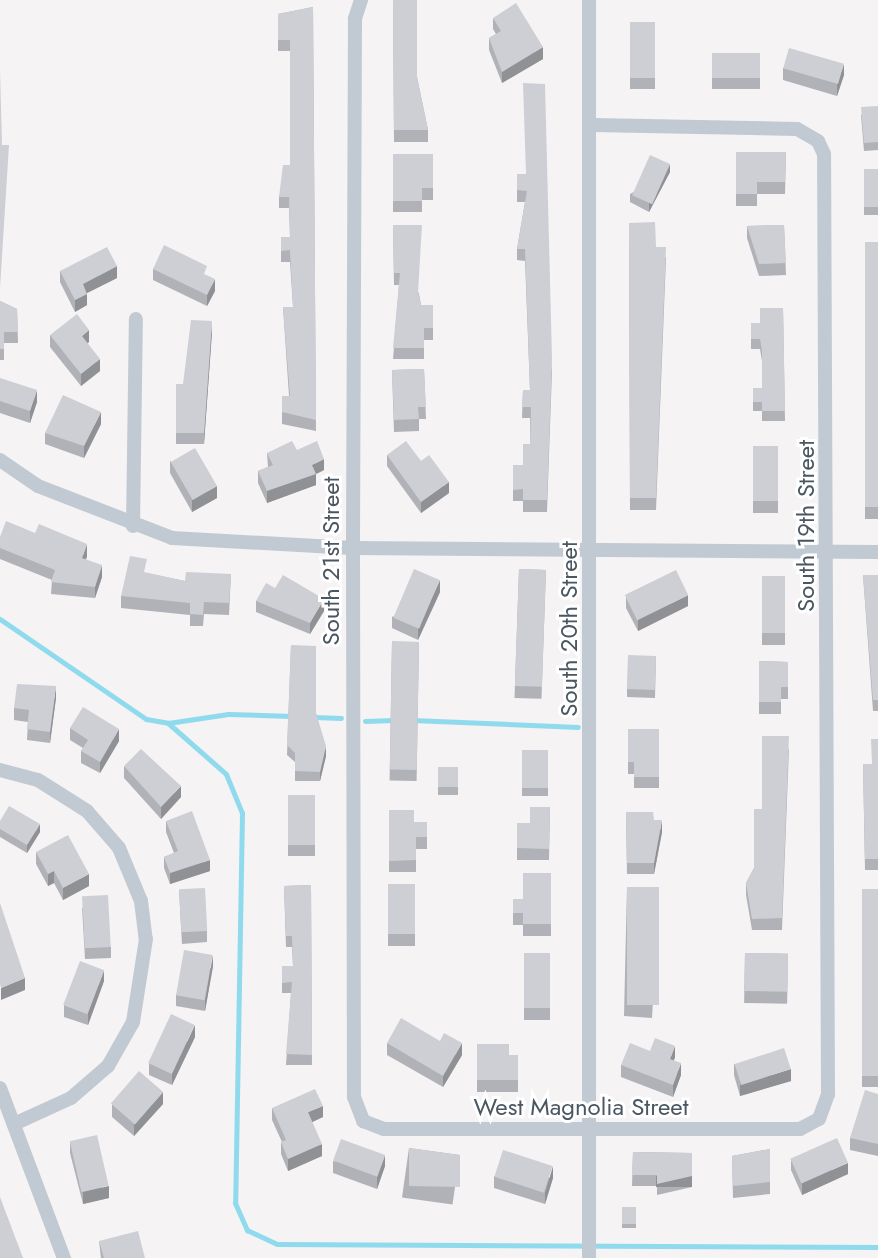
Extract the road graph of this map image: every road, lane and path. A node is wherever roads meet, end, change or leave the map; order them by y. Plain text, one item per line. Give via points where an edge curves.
1 (361, 0) edge
2 (589, 0) edge
3 (592, 125) junction
4 (136, 319) dead end
5 (0, 460) edge
6 (133, 526) junction
7 (353, 548) junction
8 (591, 549) junction
9 (829, 552) junction
10 (878, 552) edge
11 (0, 770) edge
12 (0, 1088) edge
13 (363, 1121) joint
14 (14, 1124) junction
15 (592, 1129) junction
16 (800, 1129) joint
17 (64, 1258) edge
18 (589, 1258) edge

1 - 7 street, South 21st Street via 355,19
2 - 3 street, South 20th Street
3 - 8 street, South 20th Street
3 - 9 street, South 19th Street via 797,129 818,141
4 - 6 street
5 - 6 street via 38,486
6 - 7 street via 172,538
7 - 8 street
7 - 13 street, South 21st Street via 354,1097
8 - 9 street
8 - 15 street, South 20th Street
9 - 10 street
9 - 16 street, South 19th Street via 828,1094 819,1119
11 - 14 street via 38,780 87,811 119,848 141,901 146,939 133,1022 108,1066 71,1098
12 - 14 street
13 - 15 street, West Magnolia Street via 384,1129
14 - 17 street
15 - 16 street, West Magnolia Street
15 - 18 street, South 20th Street

